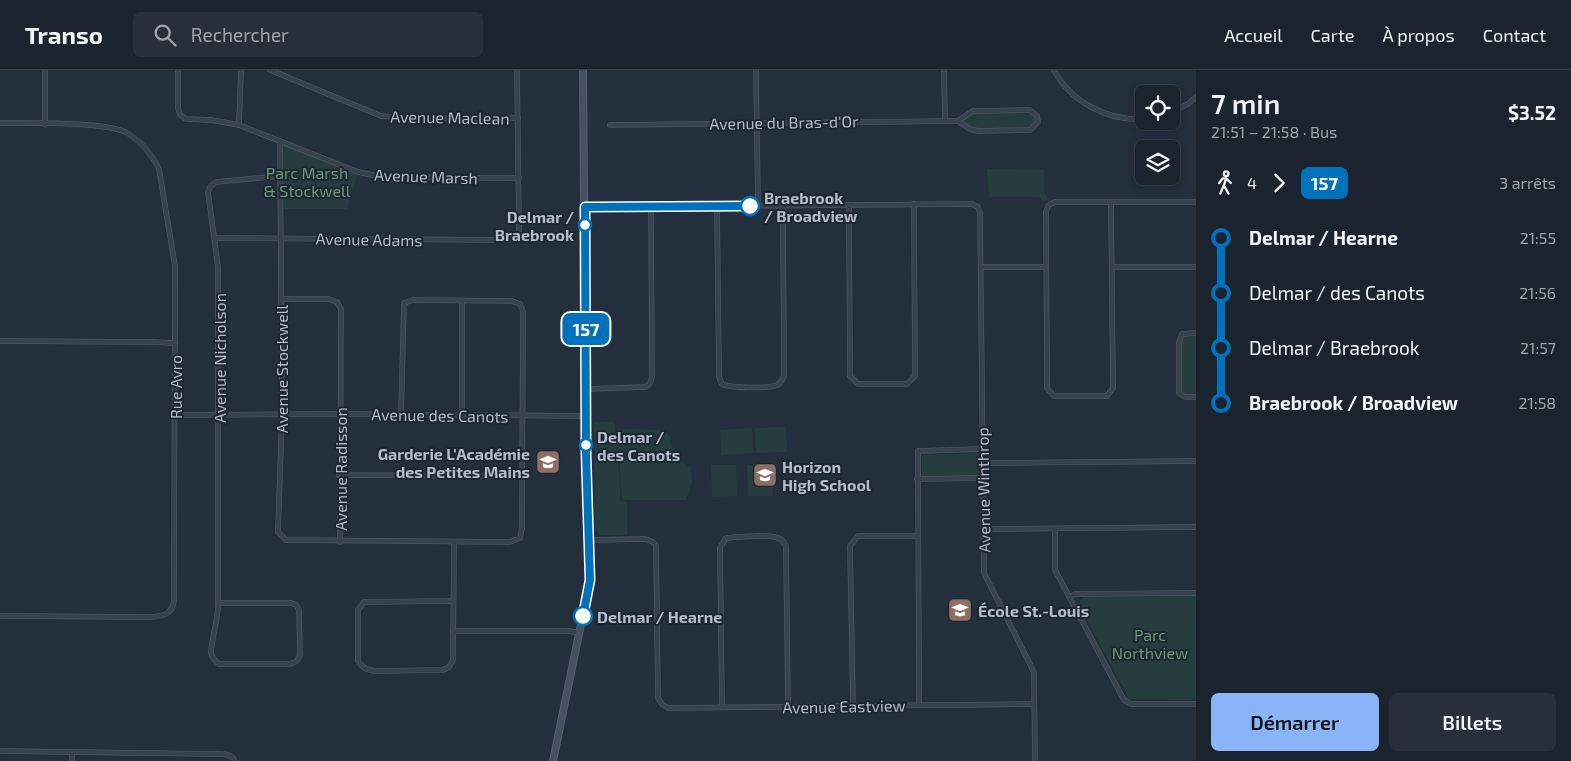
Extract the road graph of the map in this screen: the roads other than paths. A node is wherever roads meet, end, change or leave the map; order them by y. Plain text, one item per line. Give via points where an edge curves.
1 (45, 70) edge
2 (178, 70) edge
3 (241, 70) edge
4 (270, 70) edge
5 (517, 70) edge
6 (583, 70) edge
7 (756, 70) edge
8 (944, 70) edge
9 (1054, 70) edge
10 (1196, 97) edge
11 (1180, 108) edge
12 (518, 118) junction
13 (1135, 119) edge
14 (945, 121) junction
15 (958, 121) junction
16 (0, 123) edge
17 (757, 123) junction
18 (45, 124) junction
19 (240, 125) junction
20 (610, 125) dead end
21 (280, 141) junction
22 (280, 176) junction
23 (519, 178) junction
24 (1196, 202) edge
25 (1111, 203) junction
26 (914, 204) junction
27 (783, 205) junction
28 (849, 205) junction
29 (651, 206) junction
30 (717, 206) junction
31 (758, 206) junction
32 (585, 207) junction
33 (215, 238) junction
34 (280, 238) junction
35 (981, 267) junction
36 (1046, 267) junction
37 (1113, 267) junction
38 (1196, 267) edge
39 (282, 298) junction
40 (462, 301) junction
41 (1196, 332) edge
42 (0, 342) edge
43 (175, 344) junction
44 (586, 389) junction
45 (1196, 397) edge
46 (340, 414) junction
47 (175, 415) junction
48 (219, 415) junction
49 (282, 415) junction
50 (401, 415) junction
51 (462, 416) junction
52 (522, 416) junction
53 (586, 416) junction
54 (982, 449) junction
55 (1196, 461) edge
56 (983, 464) junction
57 (339, 475) junction
58 (521, 476) junction
59 (983, 478) junction
60 (917, 479) junction
61 (1196, 527) edge
62 (983, 529) junction
63 (1055, 529) junction
64 (917, 536) junction
65 (589, 540) junction
66 (340, 542) junction
67 (454, 542) junction
68 (1196, 593) edge
69 (1070, 597) junction
70 (453, 601) junction
71 (218, 603) junction
72 (0, 616) edge
73 (453, 631) junction
74 (580, 633) junction
75 (1034, 704) junction
76 (1196, 704) edge
77 (853, 705) junction
78 (919, 705) junction
79 (788, 706) junction
80 (722, 707) junction
81 (0, 751) edge
82 (72, 752) junction
83 (72, 761) edge
84 (235, 761) edge
85 (552, 761) edge
86 (1035, 761) edge

1 - 18 street
2 - 19 street, Avenue Marsh via 180,115 186,119
3 - 19 street
4 - 12 street, Avenue Maclean via 381,116
5 - 12 street
6 - 32 street
7 - 17 street
8 - 14 street
9 - 13 street via 1072,95 1089,106 1107,115
10 - 11 street
12 - 23 street
14 - 15 street, Avenue du Bras-d'Or
14 - 17 street, Avenue du Bras-d'Or
15 - 15 street, Avenue du Bras-d'Or via 978,131 1030,130 1038,122 1030,110 973,111
16 - 18 street, Rue Avro
17 - 20 street, Avenue du Bras-d'Or
17 - 31 street
18 - 43 street, Rue Avro via 112,127 128,134 153,156 159,169 175,266
19 - 21 street, Avenue Marsh
21 - 22 street, Avenue Stockwell
21 - 23 street, Avenue Marsh via 358,172 382,177
22 - 33 street, Avenue Nicholson via 216,182 210,187
22 - 34 street, Avenue Stockwell
23 - 34 street, Avenue Adams via 520,230 510,240
24 - 25 street
25 - 36 street via 1055,202 1049,205 1046,211
25 - 37 street
26 - 28 street
26 - 28 street via 915,376 907,384 858,384 850,376
26 - 35 street, Avenue Winthrop via 972,204 978,208
27 - 28 street
27 - 30 street via 784,376 775,386 727,386 719,377
27 - 31 street
29 - 30 street
29 - 32 street
29 - 44 street via 650,384 646,387
30 - 31 street
32 - 44 street
33 - 34 street, Avenue Adams
33 - 48 street, Avenue Nicholson
34 - 39 street, Avenue Stockwell
35 - 36 street
35 - 54 street, Avenue Winthrop
36 - 37 street via 1047,388 1054,396 1080,397 1107,396 1113,388
37 - 38 street
39 - 46 street, Avenue Radisson via 329,299 337,302 341,309
39 - 49 street, Avenue Stockwell
40 - 50 street via 413,300 404,303
40 - 51 street
40 - 52 street via 512,301 520,304 523,311
41 - 45 street via 1182,334 1178,342 1179,393 1185,397
42 - 43 street
43 - 47 street, Rue Avro
44 - 53 street
46 - 49 street, Avenue des Canots
46 - 50 street, Avenue des Canots
46 - 57 street, Avenue Radisson
47 - 48 street, Avenue des Canots
47 - 72 street, Rue Avro via 174,601 170,612 152,617
48 - 49 street, Avenue des Canots
48 - 71 street, Avenue Nicholson
49 - 66 street, Avenue Stockwell via 278,532 286,540
50 - 51 street, Avenue des Canots
51 - 52 street, Avenue des Canots
52 - 53 street, Avenue des Canots
52 - 58 street
53 - 65 street
54 - 56 street, Avenue Winthrop
54 - 60 street via 918,451
55 - 56 street
56 - 59 street, Avenue Winthrop
57 - 58 street
57 - 66 street, Avenue Radisson
58 - 67 street, Avenue Radisson via 520,538 510,542
59 - 60 street
59 - 62 street, Avenue Winthrop
60 - 64 street
61 - 63 street
62 - 63 street
62 - 75 street, Avenue Winthrop via 984,573 1034,673
63 - 69 street via 1055,570
64 - 77 street via 858,536 850,546
64 - 78 street
65 - 74 street via 590,580
65 - 80 street, Avenue Eastview via 646,539 653,542 656,546 658,698 668,708
66 - 67 street, Avenue Radisson
67 - 70 street
68 - 69 street via 1075,594
69 - 76 street via 1124,700 1131,704
70 - 73 street
70 - 73 street via 364,602 358,610 358,661 364,668 374,671 444,670 453,660
71 - 71 street, Avenue Nicholson via 211,653 219,664 290,664 297,661 300,637 296,605 291,602
73 - 74 street
74 - 85 street
75 - 78 street, Avenue Eastview
75 - 86 street, Avenue Winthrop
77 - 78 street, Avenue Eastview
77 - 79 street, Avenue Eastview
79 - 80 street, Avenue Eastview
79 - 80 street via 786,546 777,537 748,536 726,538 720,548
81 - 82 street
82 - 83 street
82 - 84 street via 226,754

